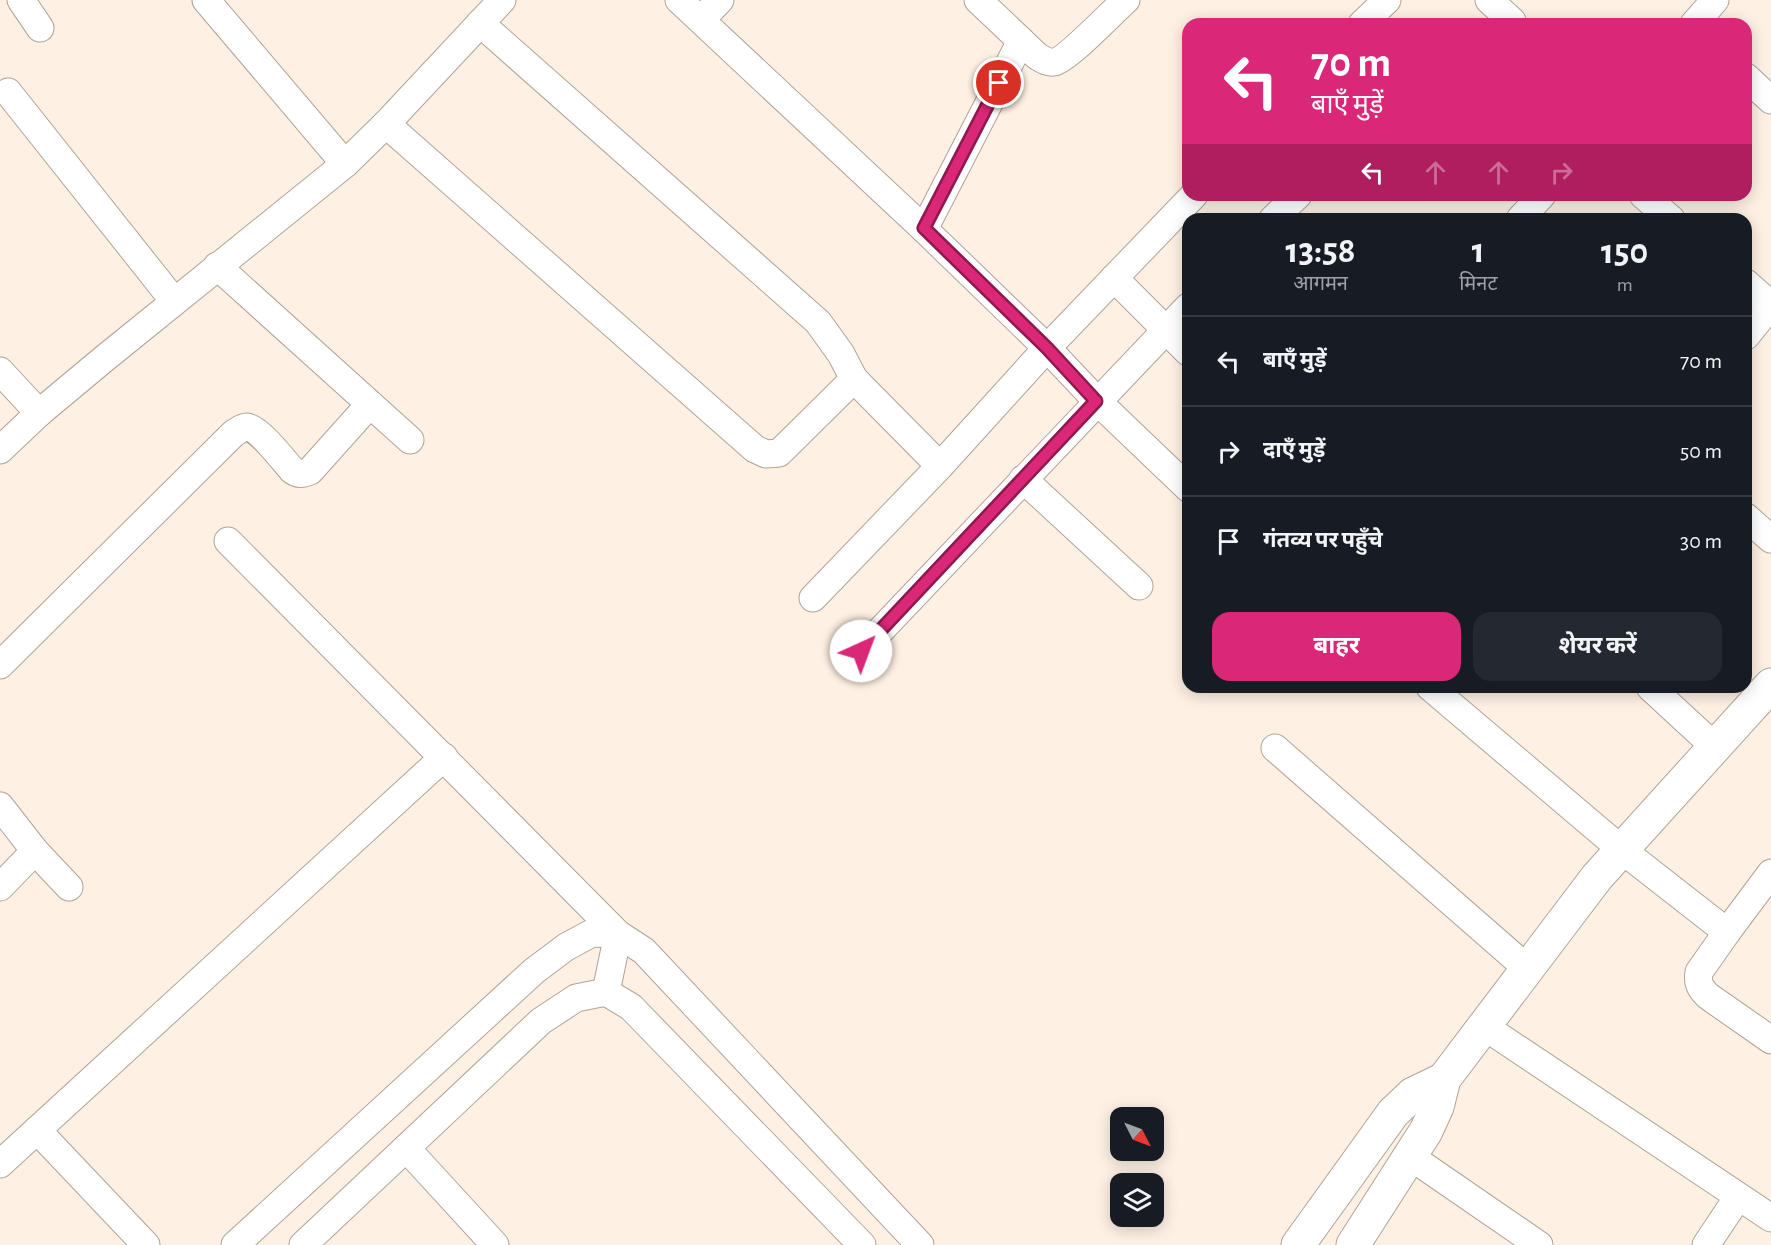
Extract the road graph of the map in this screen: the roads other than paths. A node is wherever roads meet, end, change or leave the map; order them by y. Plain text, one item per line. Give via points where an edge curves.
1 (21, 0) edge
2 (206, 0) edge
3 (502, 0) edge
4 (679, 0) edge
5 (720, 0) edge
6 (978, 0) edge
7 (1126, 0) edge
8 (1387, 0) edge
9 (1489, 0) edge
10 (1715, 0) edge
11 (1368, 18) edge
12 (1509, 18) edge
13 (1699, 18) edge
14 (701, 20) junction
15 (480, 23) junction
16 (40, 28) dead end
17 (1021, 41) junction
18 (1752, 83) edge
19 (8, 92) dead end
20 (1771, 100) edge
21 (386, 124) junction
22 (345, 164) junction
23 (1188, 201) edge
24 (1292, 201) edge
25 (1536, 201) edge
26 (1650, 201) edge
27 (1279, 213) edge
28 (1526, 213) edge
29 (1664, 213) edge
30 (924, 228) junction
31 (217, 266) junction
32 (1114, 278) junction
33 (1752, 288) edge
34 (174, 301) junction
35 (1771, 305) edge
36 (1182, 313) edge
37 (1166, 329) junction
38 (1752, 329) edge
39 (1182, 346) edge
40 (1047, 348) junction
41 (0, 371) edge
42 (854, 379) junction
43 (1096, 401) junction
44 (370, 404) junction
45 (39, 412) junction
46 (410, 440) dead end
47 (0, 450) edge
48 (940, 466) junction
49 (1023, 479) junction
50 (1182, 482) edge
51 (1752, 522) edge
52 (1771, 539) edge
53 (228, 541) dead end
54 (1139, 586) dead end
55 (813, 598) dead end
56 (861, 651) dead end
57 (0, 665) edge
58 (1771, 685) edge
59 (1445, 693) edge
60 (1656, 693) edge
61 (1715, 747) junction
62 (1275, 748) dead end
63 (444, 757) junction
64 (0, 806) edge
65 (1622, 850) junction
66 (35, 851) junction
67 (1771, 873) edge
68 (0, 887) edge
69 (69, 887) dead end
70 (1727, 932) junction
71 (618, 934) junction
72 (1529, 970) junction
73 (606, 992) junction
74 (1485, 1027) junction
75 (1771, 1040) edge
76 (1444, 1079) junction
77 (37, 1130) junction
78 (406, 1148) junction
79 (1411, 1157) junction
80 (0, 1164) edge
81 (1738, 1197) junction
82 (1771, 1218) edge
83 (146, 1245) edge
84 (235, 1245) edge
85 (303, 1245) edge
86 (495, 1245) edge
87 (862, 1245) edge
88 (920, 1245) edge
89 (1298, 1245) edge
90 (1353, 1245) edge
91 (1539, 1245) edge
92 (1706, 1245) edge

1 - 16 street
2 - 22 street
3 - 15 street
4 - 14 street
5 - 14 street
6 - 17 street
7 - 17 street via 1056,62 1045,61
8 - 11 street
9 - 12 street
10 - 13 street
14 - 30 street
15 - 21 street
15 - 42 street via 818,322
17 - 30 street
18 - 20 street
19 - 34 street
21 - 22 street
21 - 42 street via 755,449 766,454 780,453
22 - 31 street
23 - 32 street
24 - 27 street
25 - 28 street
26 - 29 street
30 - 40 street
31 - 34 street
31 - 44 street
32 - 37 street
32 - 40 street
33 - 35 street
34 - 45 street
35 - 38 street
36 - 37 street
37 - 39 street
37 - 43 street
40 - 43 street
40 - 48 street
41 - 45 street
42 - 48 street
43 - 49 street
43 - 50 street
44 - 46 street
44 - 57 street via 304,474 292,470 257,431 249,427 234,433
45 - 47 street
48 - 55 street
49 - 54 street
49 - 56 street
51 - 52 street
53 - 63 street
58 - 61 street
59 - 65 street
60 - 61 street
61 - 65 street
62 - 72 street
63 - 71 street
63 - 77 street
64 - 66 street
65 - 70 street
65 - 72 street
66 - 68 street
66 - 69 street
67 - 70 street
70 - 75 street via 1699,972 1700,988
71 - 73 street
71 - 84 street via 592,933 534,971
71 - 88 street via 644,951
72 - 74 street
73 - 78 street via 576,998 541,1021
73 - 87 street via 631,1007
74 - 76 street
74 - 81 street
76 - 79 street via 1437,1107
76 - 89 street via 1413,1094 1393,1113
77 - 80 street
77 - 83 street
78 - 85 street
78 - 86 street
79 - 90 street
79 - 91 street
81 - 82 street
81 - 92 street

